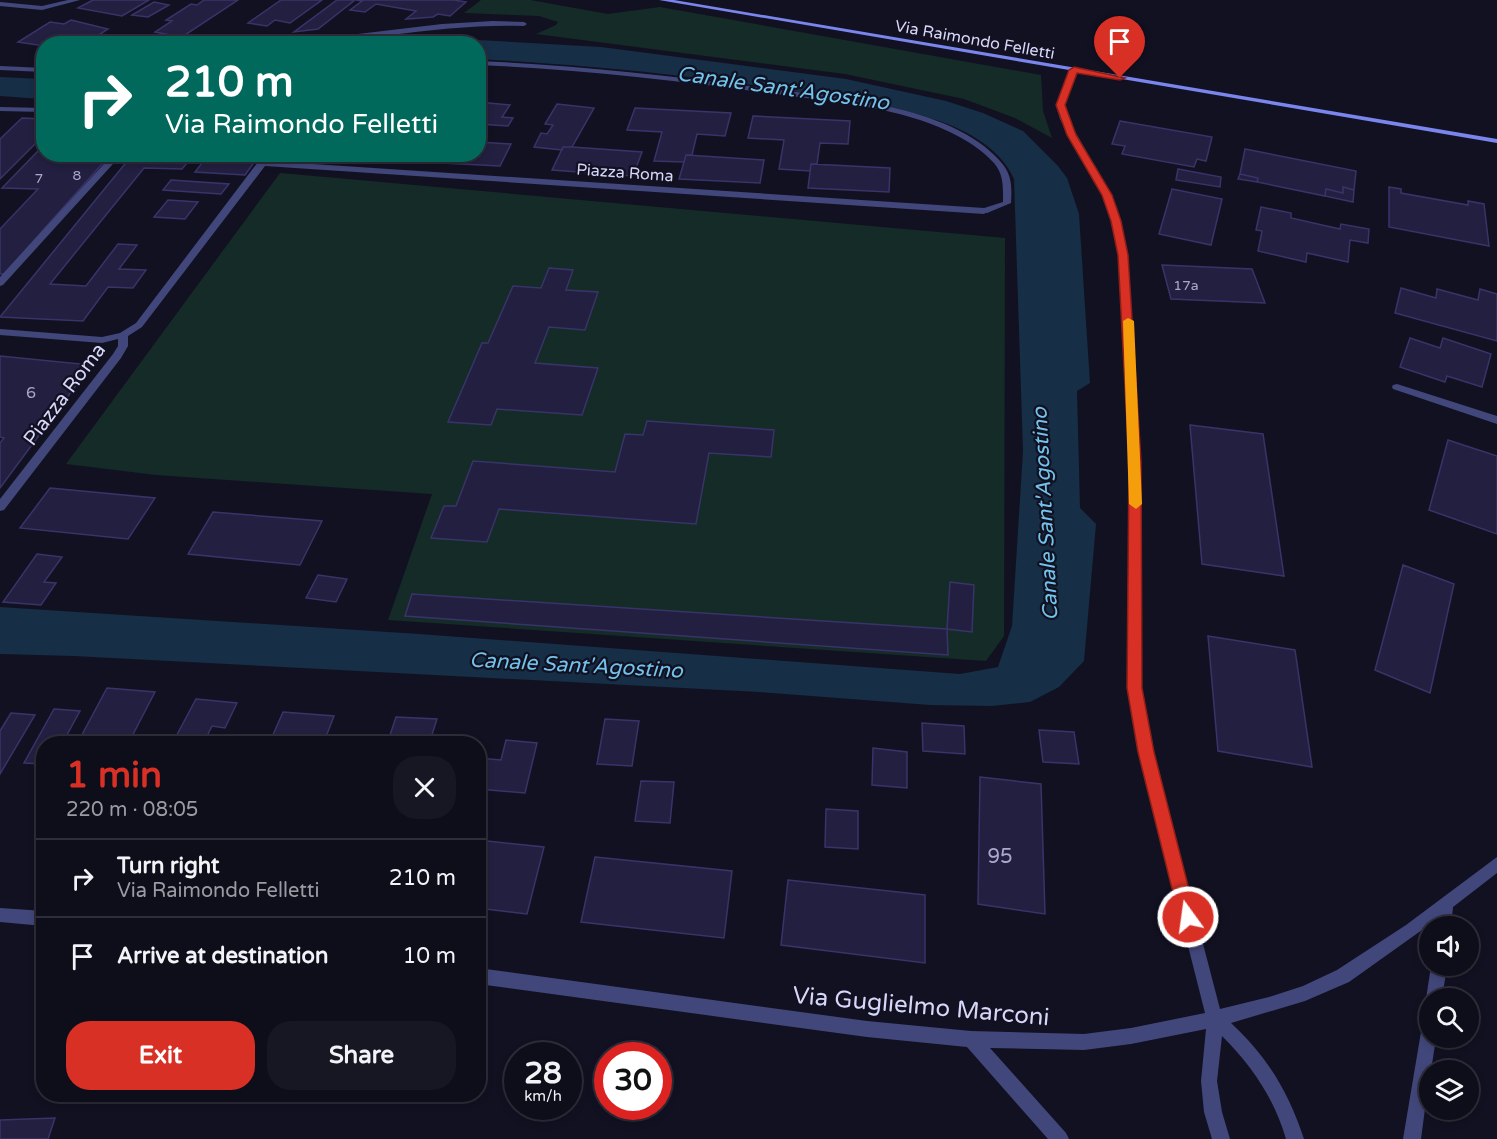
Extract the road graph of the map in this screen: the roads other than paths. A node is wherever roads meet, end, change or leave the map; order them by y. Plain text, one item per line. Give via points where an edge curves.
1 (77, 0) edge
2 (662, 0) edge
3 (0, 3) edge
4 (524, 24) dead end
5 (350, 36) edge
6 (486, 64) edge
7 (0, 68) edge
8 (36, 70) edge
9 (1074, 70) junction
10 (0, 108) edge
11 (36, 110) edge
12 (1497, 141) edge
13 (111, 162) edge
14 (264, 162) edge
15 (307, 162) edge
16 (0, 283) edge
17 (0, 332) edge
18 (123, 335) junction
19 (1397, 387) dead end
20 (1497, 420) edge
21 (0, 507) edge
22 (1497, 864) edge
23 (1446, 904) junction
24 (0, 915) edge
25 (1444, 916) edge
26 (36, 919) edge
27 (486, 977) edge
28 (1215, 1018) junction
29 (971, 1039) junction
30 (1426, 1048) edge
31 (1060, 1139) edge
32 (1221, 1139) edge
33 (1295, 1139) edge
34 (1412, 1139) edge

1 - 3 street via 42,8
2 - 9 main road, Via Raimondo Felletti
4 - 5 street via 442,26
6 - 15 street, Piazza Roma via 662,77 821,98 907,115 967,138 1000,165 1007,179 1007,203 984,211
7 - 8 street
9 - 12 main road, Via Raimondo Felletti
9 - 28 street via 1060,105 1107,195 1123,255 1135,461 1135,688 1146,752
10 - 11 street
13 - 16 street
14 - 18 street, Piazza Roma via 139,326
17 - 18 street via 102,340
18 - 21 street, Piazza Roma via 123,346 117,356
19 - 20 street
22 - 23 street, Via Guglielmo Marconi
23 - 25 street
23 - 28 street, Via Guglielmo Marconi via 1343,976 1287,999
24 - 26 street
27 - 29 street, Via Guglielmo Marconi via 867,1029
28 - 29 street, Via Guglielmo Marconi via 1084,1042
28 - 32 street via 1209,1081
28 - 33 street via 1268,1075 1283,1101
29 - 31 street
30 - 34 street

